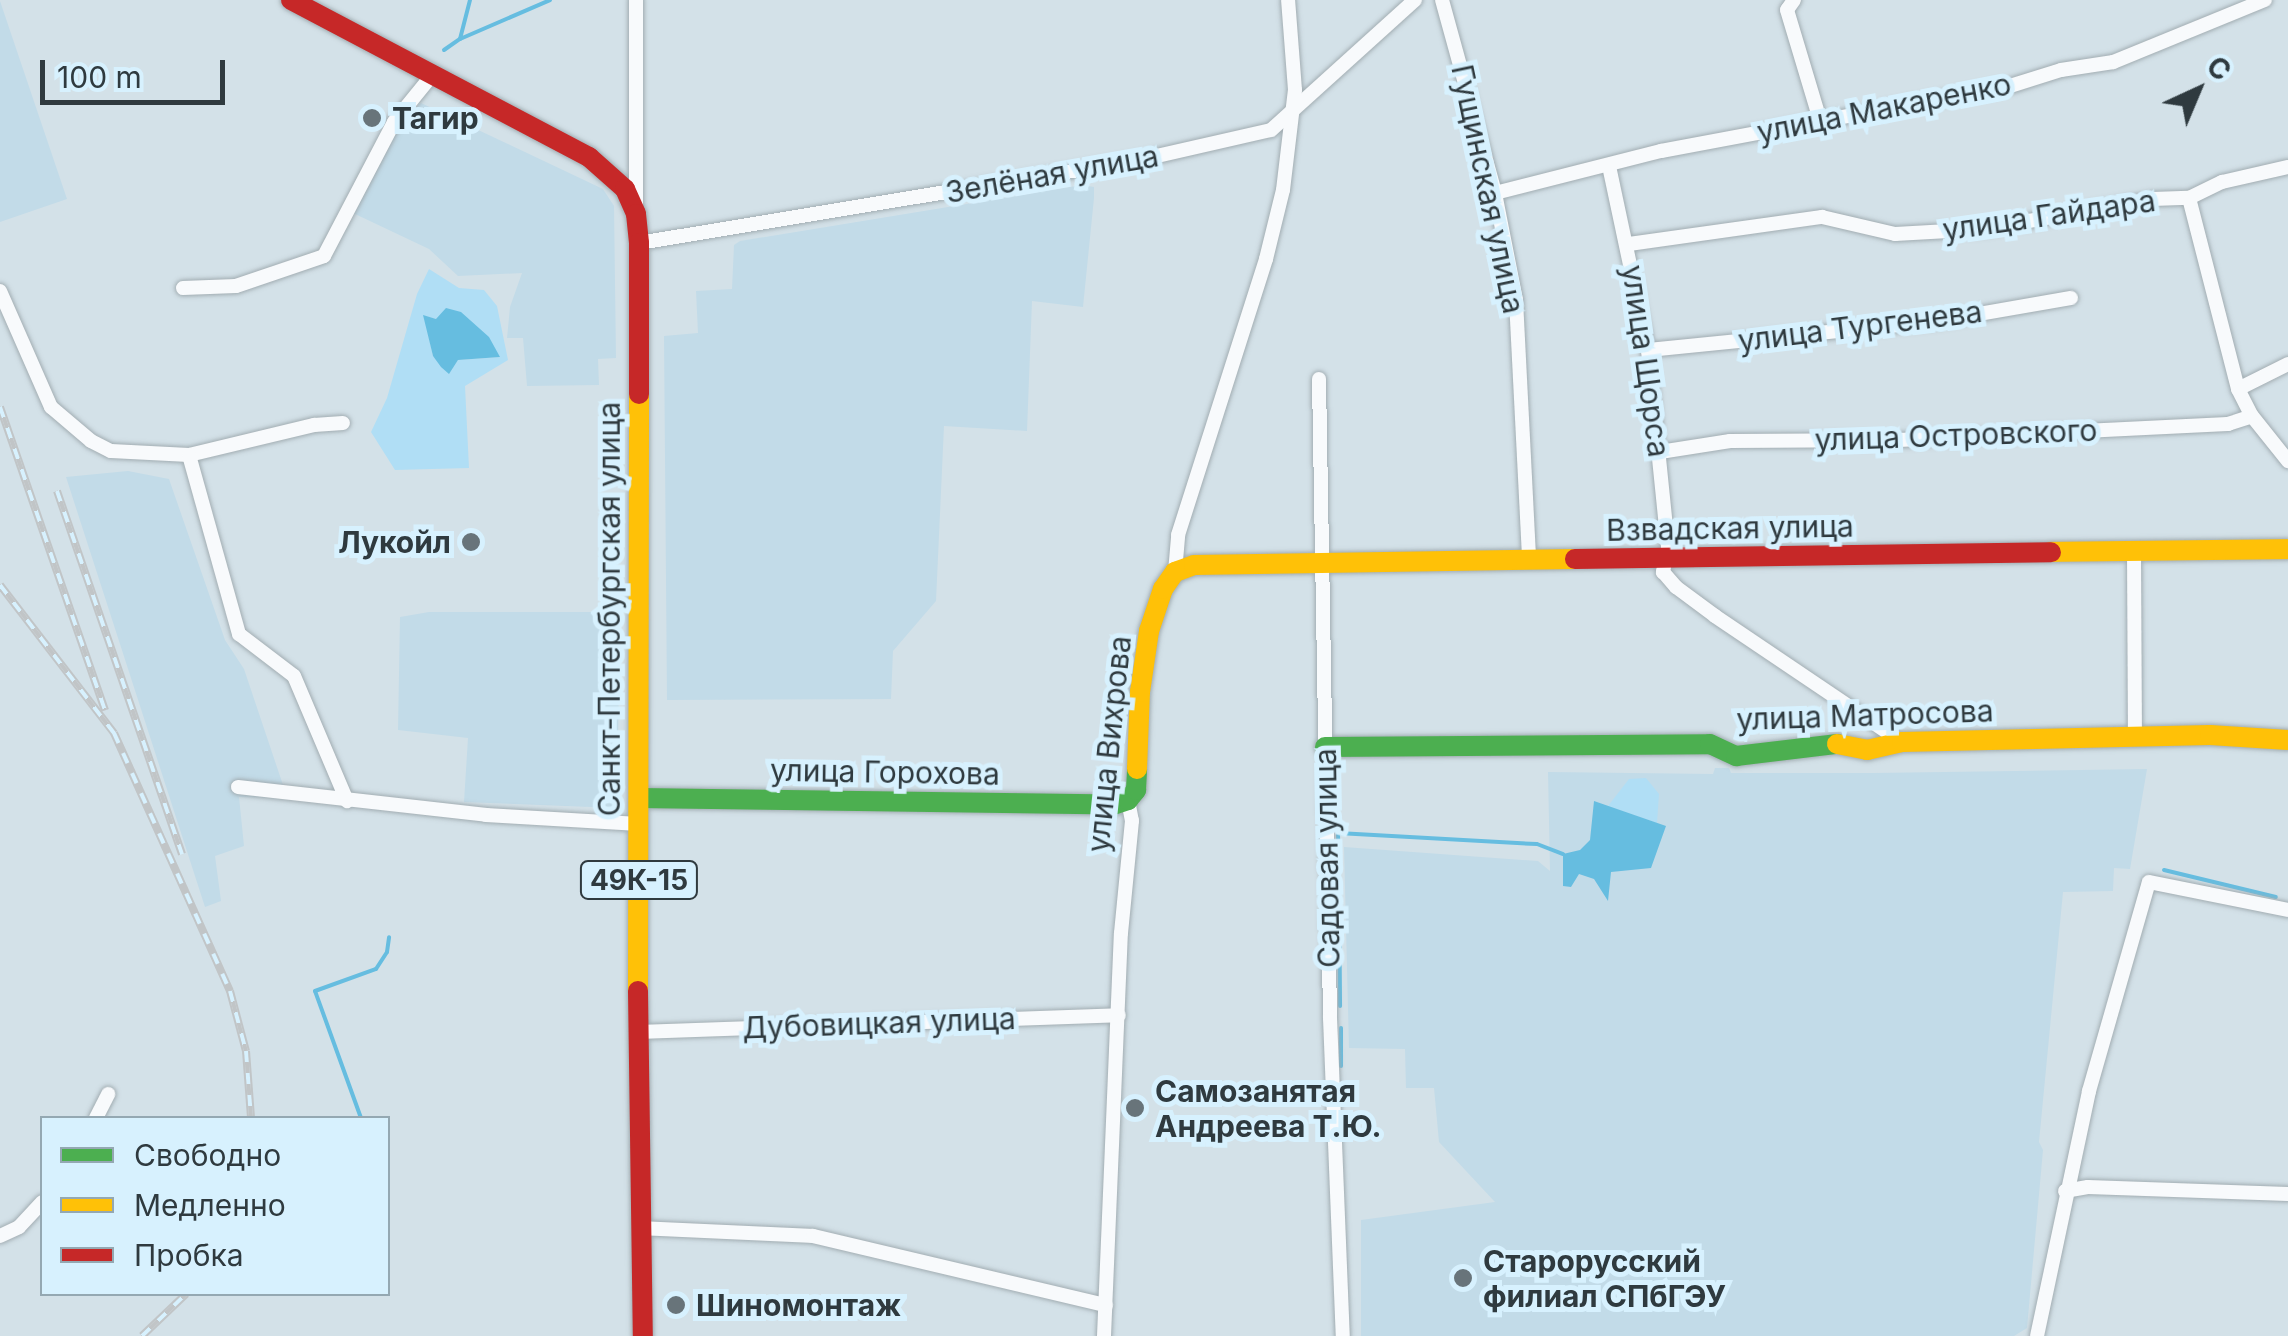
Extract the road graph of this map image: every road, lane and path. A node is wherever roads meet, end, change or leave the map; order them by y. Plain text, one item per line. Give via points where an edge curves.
1 (291, 0) edge
2 (636, 0) edge
3 (1288, 0) edge
4 (1415, 0) edge
5 (1442, 0) edge
6 (1794, 0) edge
7 (2265, 0) edge
8 (433, 74) junction
9 (1291, 115) junction
10 (1820, 120) junction
11 (1609, 166) junction
12 (2288, 166) edge
13 (1495, 194) junction
14 (2190, 198) junction
15 (636, 214) junction
16 (640, 243) junction
17 (1629, 244) junction
18 (183, 288) dead end
19 (0, 291) edge
20 (2071, 298) dead end
21 (1648, 350) junction
22 (2288, 364) edge
23 (1319, 379) dead end
24 (2238, 390) junction
25 (2252, 416) junction
26 (343, 423) dead end
27 (1660, 452) junction
28 (189, 455) junction
29 (2288, 461) edge
30 (2288, 549) edge
31 (2134, 551) junction
32 (1665, 559) junction
33 (1529, 561) junction
34 (1319, 563) junction
35 (1174, 572) junction
36 (2135, 736) junction
37 (2288, 740) edge
38 (1902, 742) junction
39 (1325, 747) junction
40 (238, 787) dead end
41 (639, 798) junction
42 (1128, 800) junction
43 (347, 801) junction
44 (639, 824) junction
45 (2288, 910) edge
46 (1120, 1014) junction
47 (638, 1032) junction
48 (108, 1094) dead end
49 (97, 1116) edge
50 (2065, 1191) junction
51 (2288, 1194) edge
52 (40, 1204) edge
53 (640, 1228) junction
54 (0, 1236) edge
55 (1106, 1306) junction
56 (643, 1336) edge
57 (1104, 1336) edge
58 (1343, 1336) edge
59 (2036, 1336) edge

1 - 8 street, 49К-15
2 - 15 street
3 - 9 street, улица Вихрова
4 - 9 street, Зелёная улица
5 - 13 street, Гущинская улица
6 - 10 street via 1787,10
7 - 10 street, улица Макаренко via 2113,62
8 - 15 street, 49К-15 via 606,168
8 - 18 street via 394,122 324,256 236,286
9 - 16 street, Зелёная улица via 1271,130 1197,149
9 - 35 street, улица Вихрова via 1266,259 1178,535
10 - 11 street, улица Макаренко
11 - 13 street, улица Макаренко
11 - 17 street, улица Щорса
12 - 14 street, улица Гайдара via 2222,182
13 - 33 street, Гущинская улица via 1516,300
14 - 17 street, улица Гайдара via 2152,198 1984,229 1895,234 1822,218
14 - 24 street
15 - 16 street, 49К-15
16 - 41 street, Санкт-Петербургская улица / 49К-15
17 - 21 street, улица Щорса
19 - 28 street via 51,407 90,441 112,451
20 - 21 street, улица Тургенева via 1939,321
21 - 27 street, улица Щорса
22 - 24 street
23 - 34 street, Садовая улица
24 - 25 street
25 - 27 street, улица Островского via 2228,424 1899,440 1730,441
25 - 29 street
26 - 28 street
27 - 32 street, улица Щорса
28 - 43 street via 239,634 294,676
30 - 31 street, Взвадская улица
31 - 32 street, Взвадская улица
31 - 36 street
32 - 33 street, Взвадская улица
32 - 38 street via 1664,572 1676,588
33 - 34 street, Взвадская улица
34 - 35 street, Взвадская улица via 1194,565
34 - 39 street, Садовая улица
35 - 42 street, улица Вихрова via 1150,630 1136,790
36 - 37 street, улица Матросова
36 - 38 street, улица Матросова
38 - 39 street, улица Матросова via 1867,750 1807,745 1736,756 1710,744
39 - 58 street, Садовая улица
40 - 43 street
41 - 42 street, улица Горохова via 1113,805
41 - 44 street, Санкт-Петербургская улица / 49К-15
42 - 46 street, улица Вихрова
43 - 44 street
44 - 47 street, Санкт-Петербургская улица / 49К-15
45 - 50 street via 2149,882
46 - 47 street, Дубовицкая улица
46 - 55 street, улица Вихрова
47 - 53 street, Санкт-Петербургская улица / 49К-15
48 - 49 street
50 - 51 street via 2088,1186
50 - 59 street
52 - 54 street
53 - 55 street via 814,1236
53 - 56 street, Санкт-Петербургская улица / 49К-15
55 - 57 street, улица Вихрова

